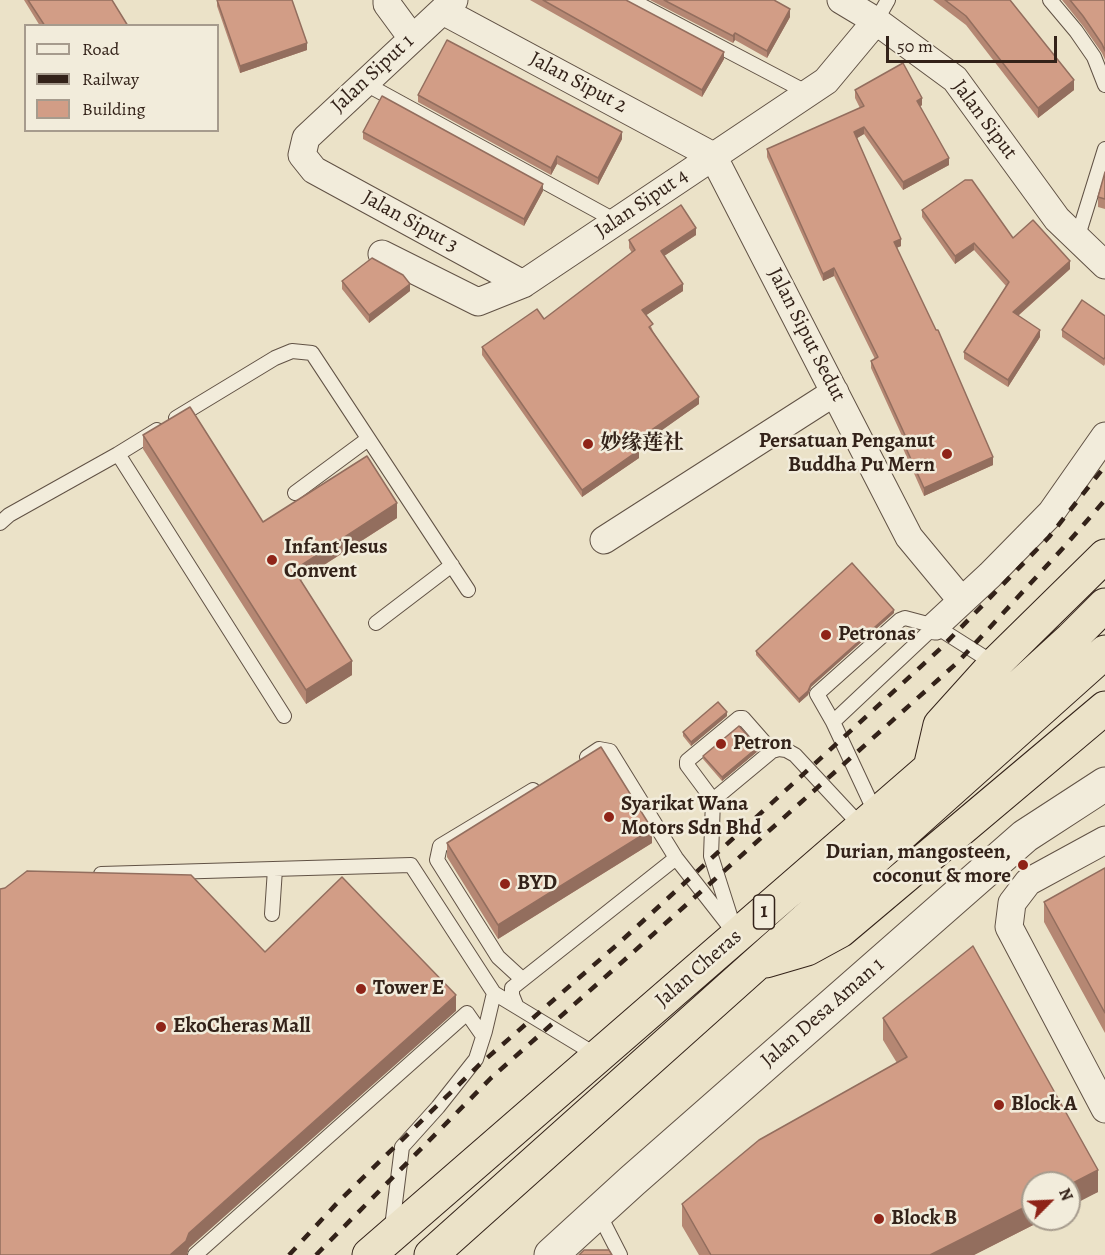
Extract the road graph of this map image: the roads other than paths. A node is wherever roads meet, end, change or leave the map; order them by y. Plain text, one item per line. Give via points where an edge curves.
1 (387, 0) edge
2 (631, 0) edge
3 (841, 0) edge
4 (1050, 0) edge
5 (448, 5) edge
6 (882, 11) edge
7 (412, 38) junction
8 (364, 82) junction
9 (1105, 85) edge
10 (808, 93) junction
11 (1105, 149) edge
12 (302, 155) joint
13 (713, 156) junction
14 (616, 221) junction
15 (1077, 239) junction
16 (382, 254) dead end
17 (1105, 265) edge
18 (523, 284) junction
19 (835, 392) junction
20 (1105, 436) edge
21 (368, 439) junction
22 (118, 454) junction
23 (295, 494) dead end
24 (0, 523) edge
25 (604, 540) dead end
26 (1105, 555) edge
27 (452, 566) junction
28 (468, 590) dead end
29 (962, 601) junction
30 (1105, 605) edge
31 (376, 623) dead end
32 (935, 626) junction
33 (1105, 652) edge
34 (995, 664) junction
35 (1105, 708) edge
36 (284, 716) dead end
37 (833, 722) junction
38 (772, 752) junction
39 (580, 761) edge
40 (930, 768) junction
41 (1105, 784) edge
42 (540, 786) edge
43 (713, 800) junction
44 (869, 821) junction
45 (1105, 840) edge
46 (676, 858) junction
47 (275, 869) junction
48 (83, 875) edge
49 (272, 914) dead end
50 (737, 936) junction
51 (758, 963) junction
52 (522, 979) junction
53 (494, 993) junction
54 (516, 1005) junction
55 (483, 1036) junction
56 (598, 1057) junction
57 (1105, 1109) edge
58 (598, 1212) junction
59 (380, 1246) edge
60 (195, 1255) edge
61 (430, 1255) edge
62 (551, 1255) edge
63 (620, 1255) edge

1 - 7 street
2 - 10 lane
3 - 6 street, Jalan Siput
4 - 9 lane via 1088,48
5 - 7 street, Jalan Siput 1
5 - 13 street, Jalan Siput 2
6 - 10 street, Jalan Siput 4 via 826,81
6 - 15 street, Jalan Siput via 955,79 1057,219
7 - 8 street, Jalan Siput 1
8 - 12 street, Jalan Siput 1 via 306,138
8 - 14 lane
10 - 13 street, Jalan Siput 4
11 - 15 lane
12 - 18 street, Jalan Siput 3 via 314,170
13 - 14 street, Jalan Siput 4
13 - 19 street, Jalan Siput Sedut
14 - 18 street, Jalan Siput 4
15 - 17 street, Jalan Siput
16 - 18 street, Jalan Siput 4 via 478,302
19 - 25 street
19 - 29 street, Jalan Siput Sedut via 909,537
20 - 29 street via 1051,513
21 - 22 lane via 312,353 292,351
21 - 23 lane
21 - 27 lane
22 - 24 lane
22 - 36 lane
26 - 34 highway
27 - 28 lane
27 - 31 lane
29 - 32 street
30 - 40 highway, Jalan Cheras / 1
32 - 34 lane
32 - 37 lane
32 - 37 lane via 900,620 817,694
33 - 51 highway, Jalan Cheras / 1
34 - 40 highway via 940,725
35 - 51 highway via 840,931 807,949
37 - 44 lane
38 - 43 lane
38 - 43 lane via 743,718 737,718 687,761
38 - 44 lane via 779,749 795,755
39 - 46 lane via 599,749 610,751
40 - 44 highway, Jalan Cheras / 1
41 - 58 street, Jalan Desa Aman 1 via 1025,836
42 - 52 lane via 440,846 436,860 498,957
43 - 50 lane via 711,856
44 - 50 highway, Jalan Cheras / 1
45 - 57 street via 1028,882 1012,903 1009,927
46 - 50 lane
46 - 52 lane
47 - 48 lane
47 - 49 lane
47 - 53 lane via 411,865
50 - 56 highway, Jalan Cheras / 1
51 - 61 highway, Jalan Cheras / 1
52 - 54 lane via 512,988
53 - 54 lane
53 - 55 lane
54 - 56 lane
55 - 59 lane via 476,1059 402,1147
55 - 60 lane via 466,1013
56 - 59 highway, Jalan Cheras / 1
58 - 62 street, Jalan Desa Aman 1
58 - 63 lane

